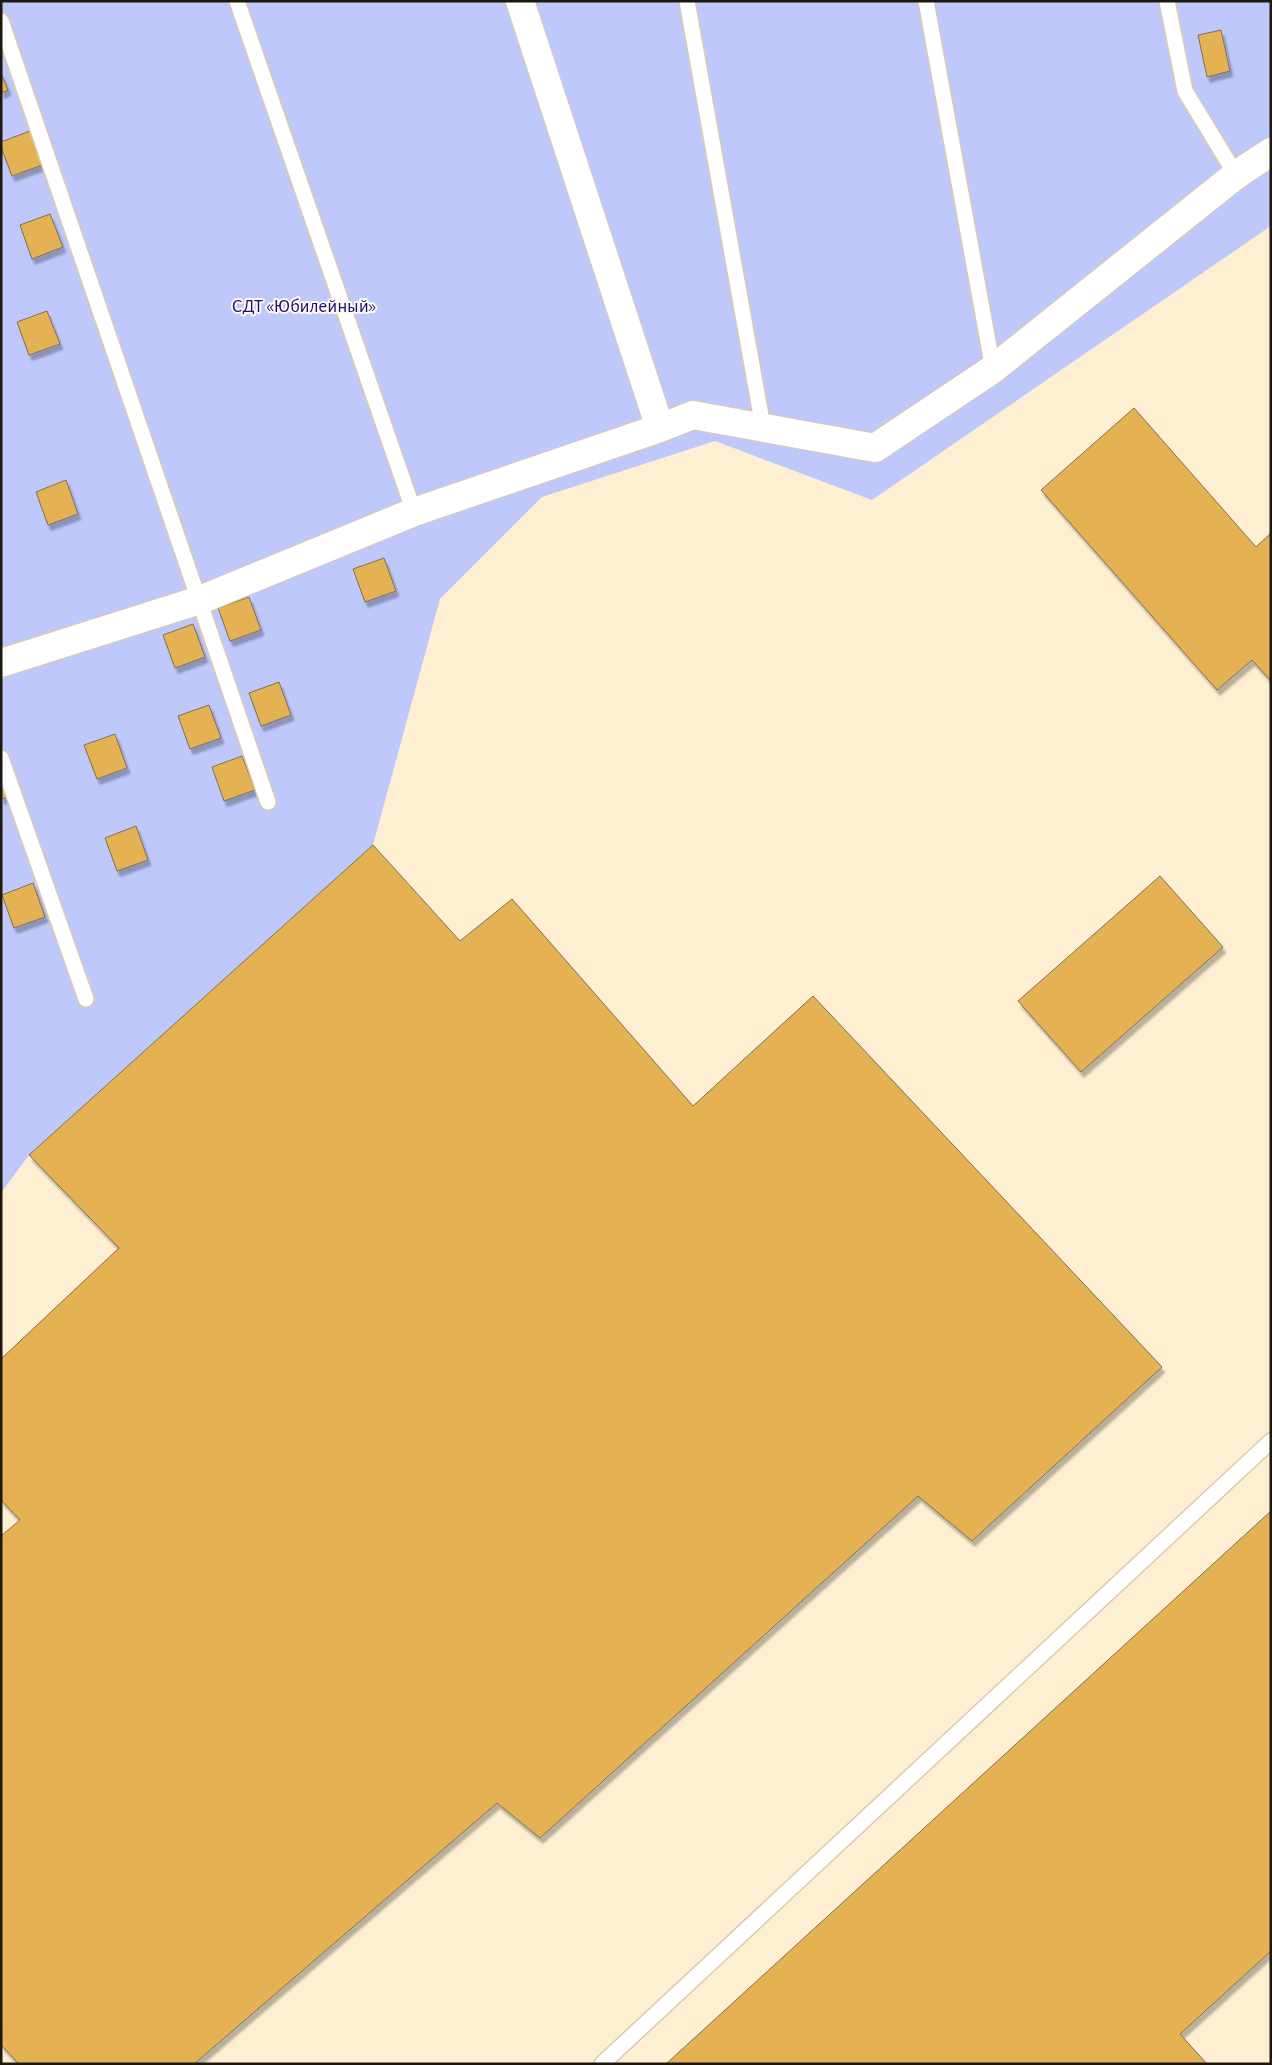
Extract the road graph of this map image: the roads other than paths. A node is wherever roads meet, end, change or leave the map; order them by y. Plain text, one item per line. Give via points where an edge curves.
1 (237, 1) edge
2 (520, 1) edge
3 (687, 1) edge
4 (926, 1) edge
5 (1167, 1) edge
6 (1, 21) edge
7 (1271, 152) edge
8 (1236, 175) junction
9 (993, 369) junction
10 (763, 427) junction
11 (660, 428) junction
12 (414, 512) junction
13 (200, 600) junction
14 (1, 663) edge
15 (1, 758) edge
16 (268, 802) dead end
17 (86, 1000) dead end
18 (1271, 1442) edge
19 (602, 2064) edge

1 - 12 lane
2 - 11 street
3 - 10 lane
4 - 9 lane
5 - 8 lane via 1184,91
6 - 13 lane
7 - 8 street
8 - 9 street
9 - 10 street via 875,448
10 - 11 street via 693,414
11 - 12 street
12 - 13 street
13 - 14 street
13 - 16 lane
15 - 17 lane
18 - 19 lane

